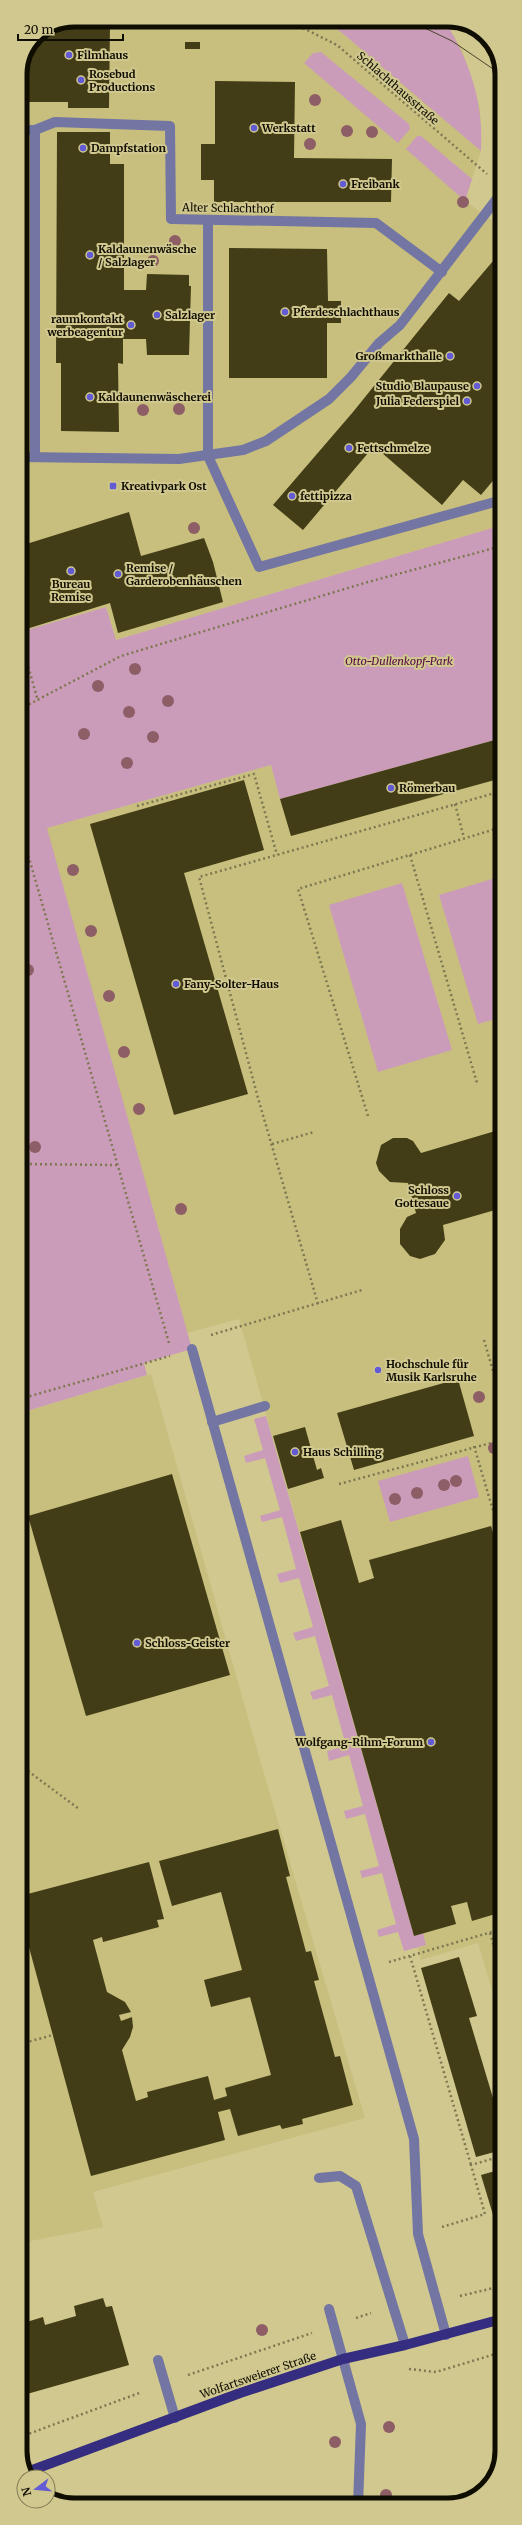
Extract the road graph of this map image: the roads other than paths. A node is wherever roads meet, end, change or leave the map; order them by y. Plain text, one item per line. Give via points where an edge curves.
1 (27, 130) edge
2 (34, 130) junction
3 (495, 201) edge
4 (208, 220) junction
5 (442, 272) junction
6 (208, 456) junction
7 (35, 457) junction
8 (27, 458) edge
9 (495, 502) edge
10 (192, 1349) dead end
11 (265, 1406) dead end
12 (212, 1422) junction
13 (319, 2178) dead end
14 (329, 2309) dead end
15 (495, 2321) edge
16 (446, 2334) junction
17 (405, 2345) junction
18 (343, 2358) junction
19 (158, 2360) dead end
20 (175, 2418) junction
21 (35, 2469) edge
22 (358, 2498) edge

1 - 2 street, Alter Schlachthof
2 - 4 street, Alter Schlachthof via 56,122 170,126 171,219
2 - 7 street
3 - 5 street
4 - 5 street, Alter Schlachthof via 376,223
4 - 6 street
5 - 6 street via 400,325 378,343 351,377 329,398 266,441 243,450
6 - 7 street via 179,459
6 - 9 street via 259,568
7 - 8 street
10 - 12 street
11 - 12 street
12 - 16 street via 414,2140 418,2234
13 - 17 street via 340,2176 356,2186
14 - 18 street
15 - 16 main road, Wolfartsweierer Straße
16 - 17 main road, Wolfartsweierer Straße
17 - 18 main road, Wolfartsweierer Straße
18 - 20 main road, Wolfartsweierer Straße
18 - 22 street via 361,2424
19 - 20 street
20 - 21 main road, Wolfartsweierer Straße

